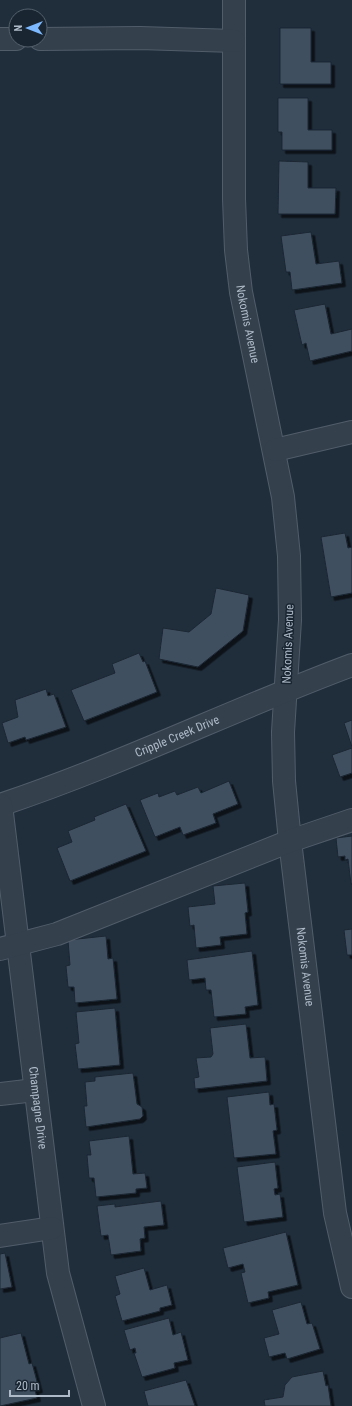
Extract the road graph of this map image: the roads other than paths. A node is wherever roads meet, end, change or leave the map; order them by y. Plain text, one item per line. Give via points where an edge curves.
1 (234, 0) edge
2 (48, 39) edge
3 (234, 41) junction
4 (352, 432) edge
5 (275, 450) junction
6 (352, 665) edge
7 (286, 689) junction
8 (0, 805) edge
9 (352, 820) edge
10 (290, 841) junction
11 (9, 947) edge
12 (35, 1090) junction
13 (0, 1094) edge
14 (52, 1228) junction
15 (0, 1236) edge
16 (352, 1287) edge
17 (94, 1406) edge

1 - 3 street, Nokomis Avenue
2 - 3 street
3 - 5 street, Nokomis Avenue via 236,250 241,292
4 - 5 street
5 - 7 street, Nokomis Avenue via 289,556 290,620
6 - 7 street, Cripple Creek Drive
7 - 8 street, Cripple Creek Drive via 105,765
7 - 10 street, Nokomis Avenue via 284,774
8 - 11 street, Champagne Drive
9 - 10 street
10 - 11 street via 71,928
10 - 16 street, Nokomis Avenue via 335,1213
11 - 12 street, Champagne Drive
12 - 13 street
12 - 14 street, Champagne Drive
14 - 15 street
14 - 17 street, Champagne Drive via 58,1273

